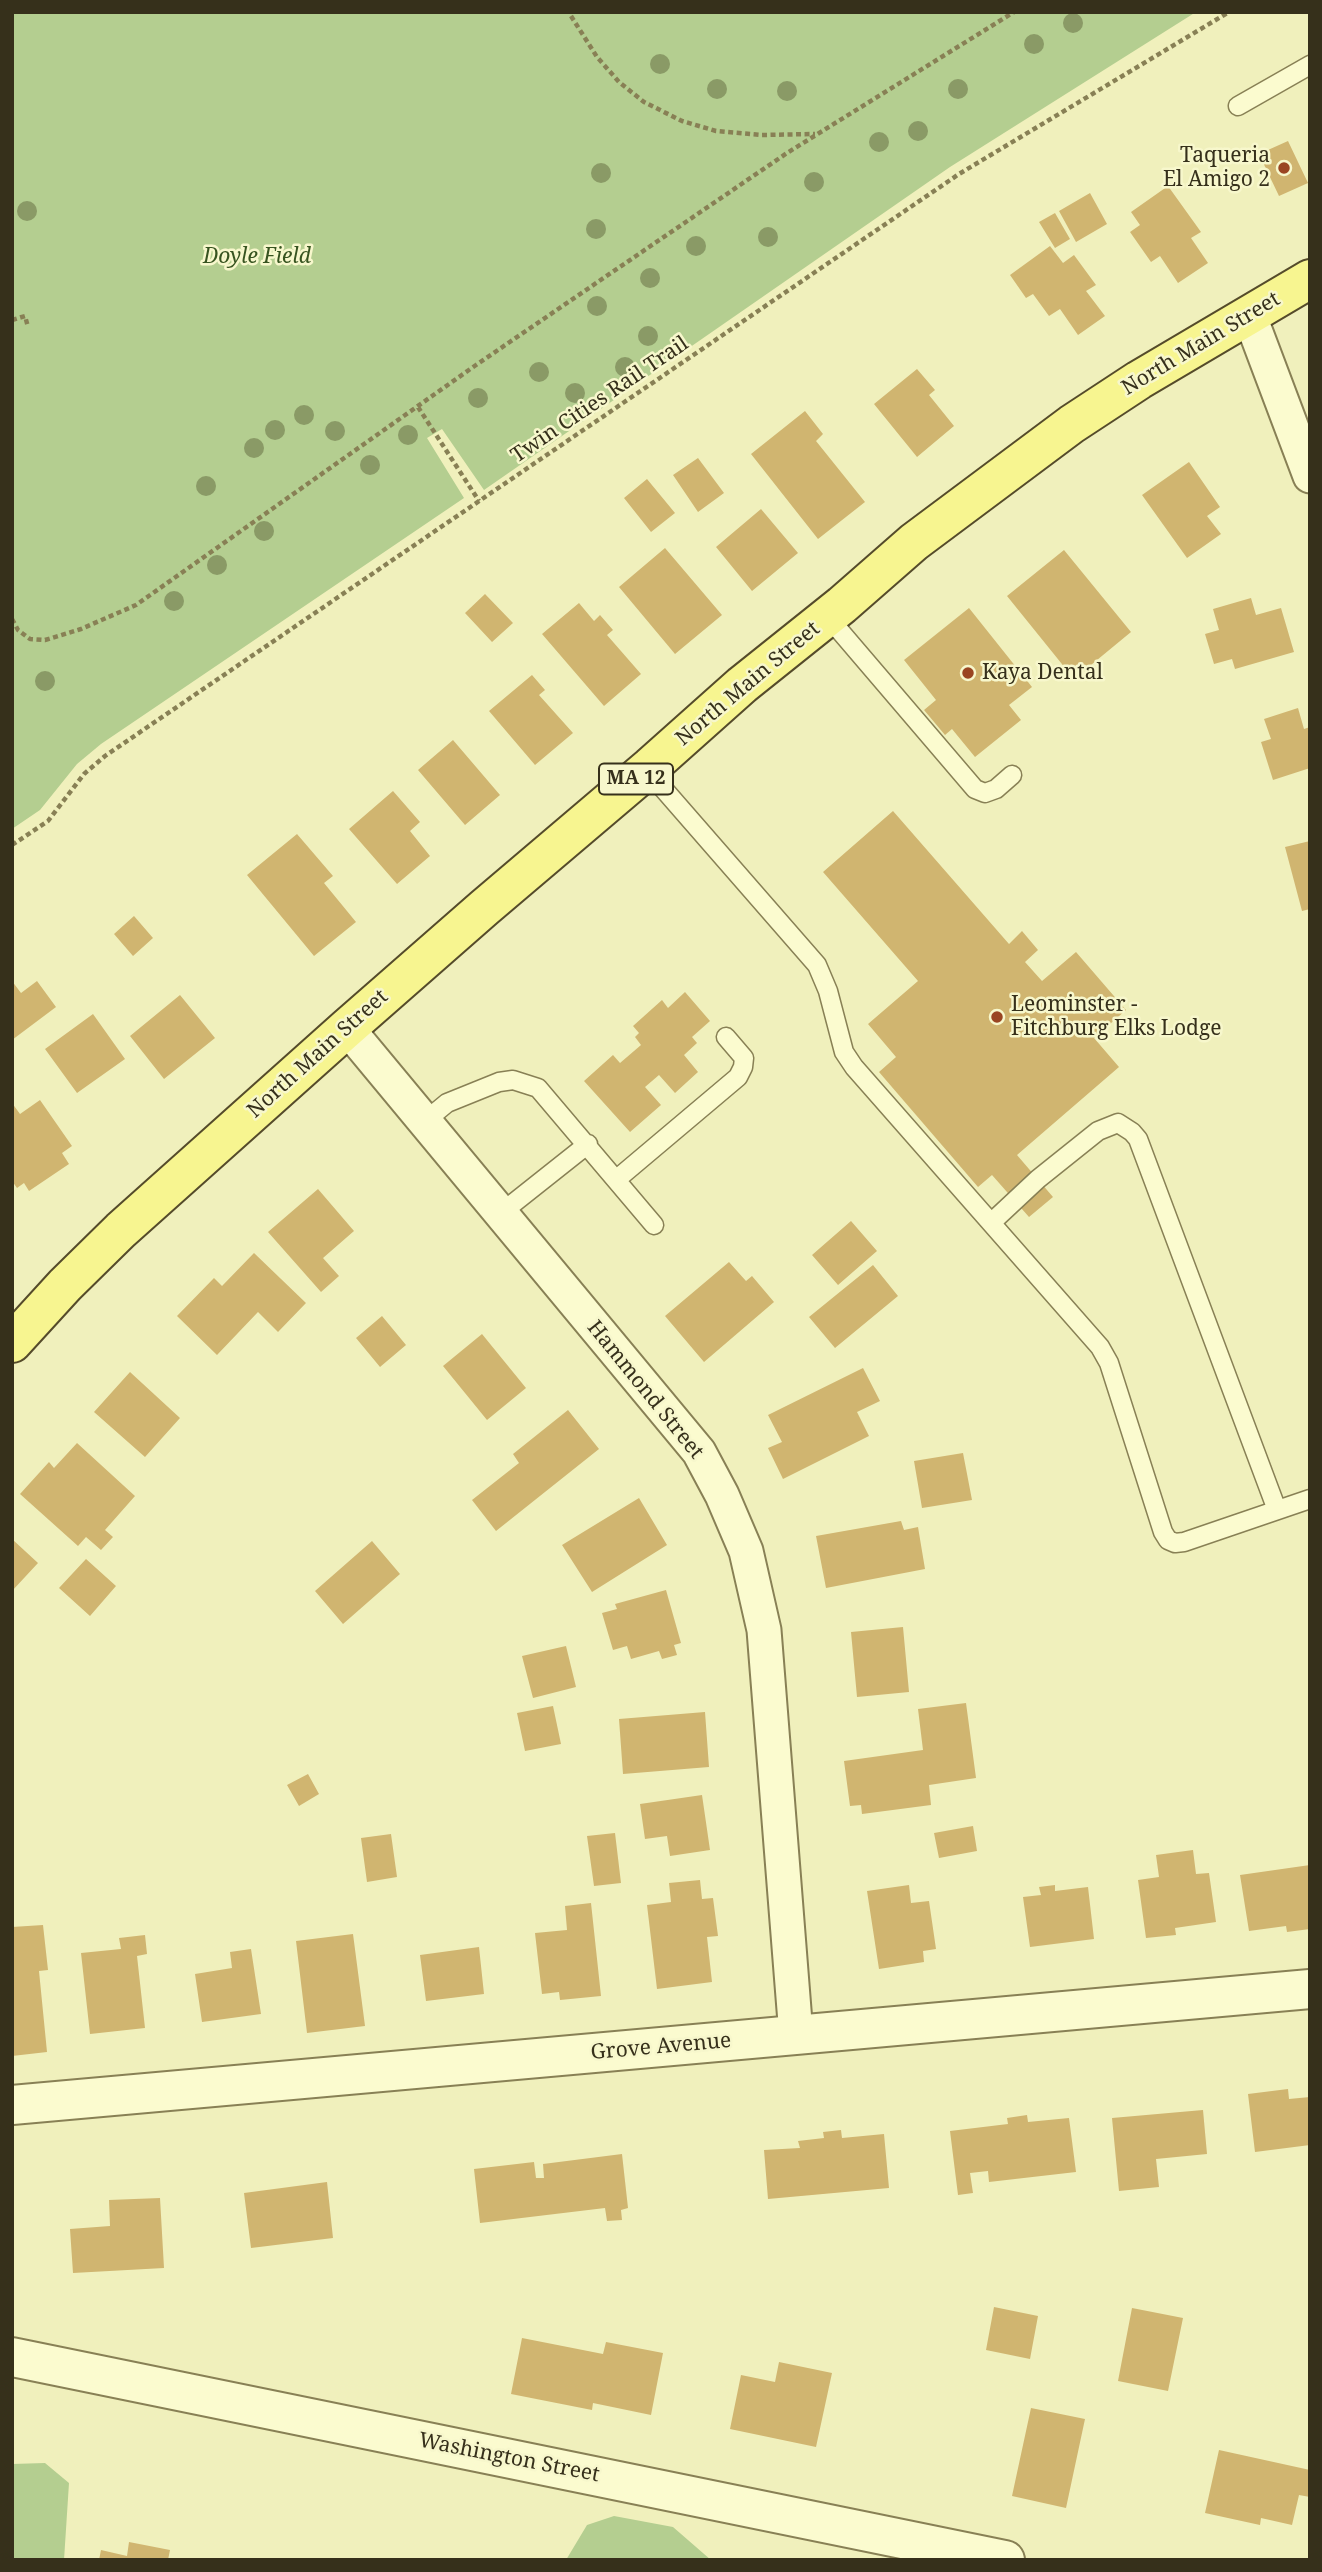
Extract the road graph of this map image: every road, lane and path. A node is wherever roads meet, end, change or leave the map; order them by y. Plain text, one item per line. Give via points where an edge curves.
1 (1014, 12) edge
2 (1229, 12) edge
3 (572, 16) dead end
4 (1310, 65) edge
5 (1238, 106) dead end
6 (816, 134) junction
7 (1310, 279) edge
8 (1249, 314) junction
9 (12, 320) edge
10 (28, 327) dead end
11 (418, 407) junction
12 (1310, 476) edge
13 (480, 501) junction
14 (828, 617) junction
15 (12, 619) edge
16 (647, 770) junction
17 (1012, 775) dead end
18 (12, 845) edge
19 (347, 1028) junction
20 (726, 1037) dead end
21 (425, 1122) junction
22 (588, 1144) junction
23 (617, 1179) junction
24 (500, 1213) junction
25 (992, 1223) junction
26 (654, 1225) dead end
27 (12, 1343) edge
28 (1310, 1499) edge
29 (1277, 1510) junction
30 (1310, 1989) edge
31 (796, 2035) junction
32 (12, 2105) edge
33 (12, 2357) edge
34 (1005, 2560) edge

1 - 6 path
2 - 13 path, Twin Cities Rail Trail via 959,174
3 - 6 path via 619,82 644,102 682,121 716,131
4 - 5 lane
6 - 11 path
7 - 8 main road, North Main Street / MA 12
8 - 12 street
8 - 14 main road, North Main Street / MA 12 via 1072,424 914,542
9 - 10 path via 25,316
11 - 13 path
11 - 15 path via 136,605 45,640 30,639
13 - 18 path, Twin Cities Rail Trail via 94,764 48,821
14 - 16 main road, North Main Street / MA 12 via 742,685
14 - 17 lane via 975,789 985,793 996,789
16 - 19 main road, North Main Street / MA 12
16 - 25 lane via 807,952 823,975 838,1036 853,1067
19 - 21 street, Hammond Street
19 - 27 main road, North Main Street / MA 12 via 121,1230
20 - 23 lane via 744,1058 738,1077
21 - 22 lane via 457,1098 513,1080 538,1088
21 - 24 street, Hammond Street
22 - 23 lane
22 - 24 lane
23 - 26 lane
24 - 31 street, Hammond Street via 699,1452 746,1550 764,1630
25 - 29 lane via 1091,1334 1109,1363 1168,1540 1184,1542
25 - 29 lane via 1104,1127 1118,1124 1132,1132
28 - 29 lane
30 - 31 street, Grove Avenue
31 - 32 street, Grove Avenue
33 - 34 street, Washington Street

